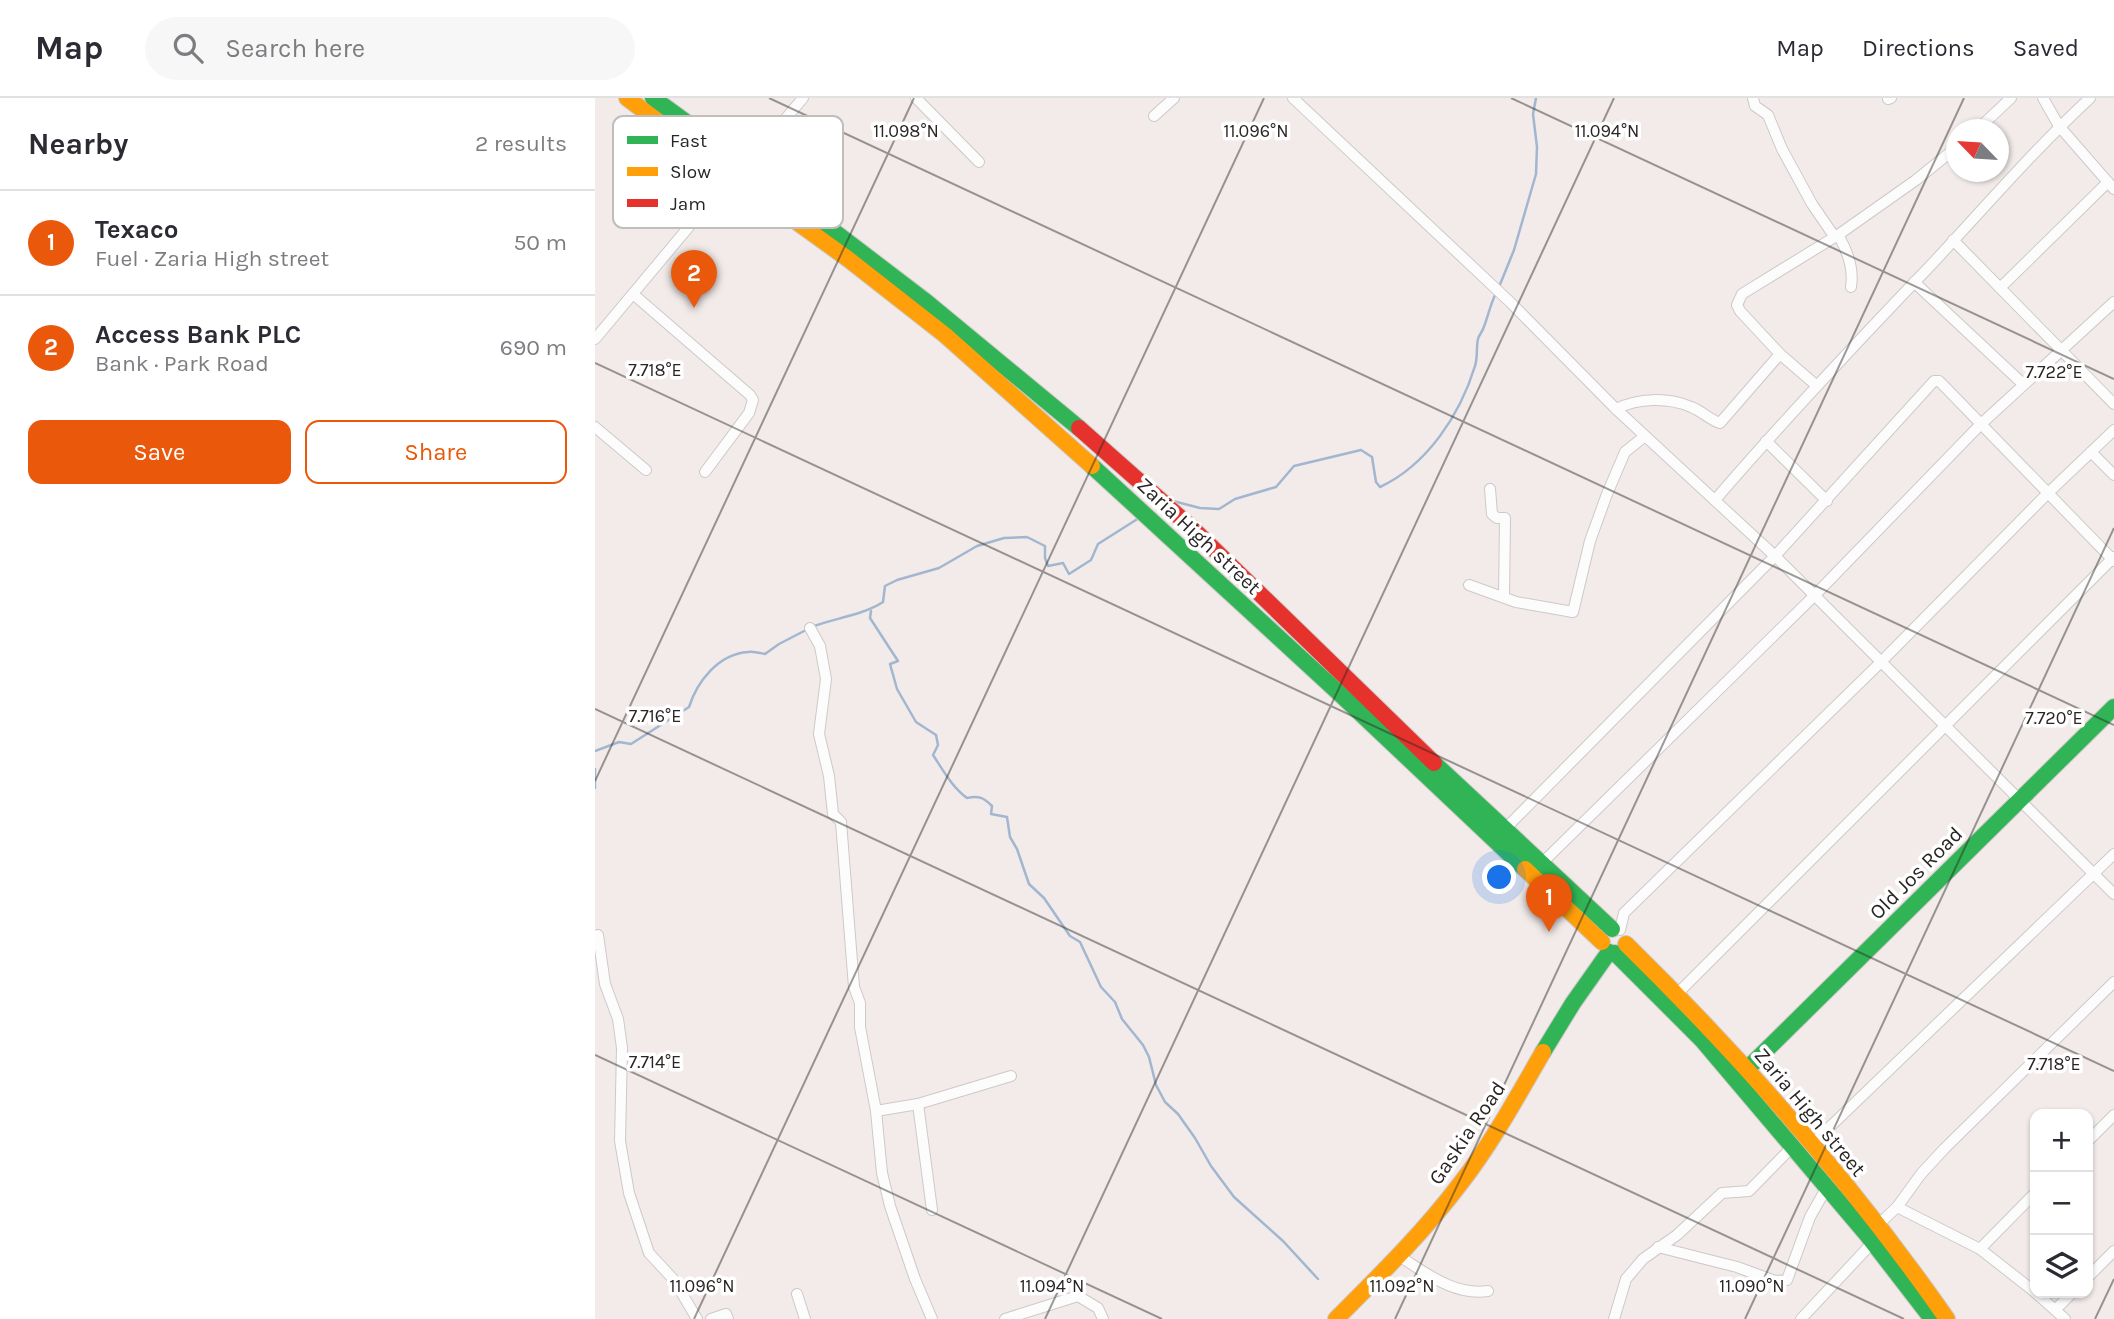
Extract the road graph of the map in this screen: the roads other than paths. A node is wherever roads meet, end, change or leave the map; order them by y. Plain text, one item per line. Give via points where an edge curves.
1 (627, 98) edge
2 (653, 98) edge
3 (803, 98) edge
4 (916, 98) edge
5 (1174, 98) edge
6 (1293, 98) edge
7 (1753, 98) edge
8 (2011, 98) edge
9 (2043, 98) edge
10 (2090, 98) edge
11 (650, 116) edge
12 (679, 116) edge
13 (788, 116) edge
14 (1154, 116) dead end
15 (1989, 119) edge
16 (2059, 126) junction
17 (1946, 157) edge
18 (979, 162) dead end
19 (2111, 185) edge
20 (688, 228) edge
21 (805, 228) edge
22 (832, 228) edge
23 (1836, 235) junction
24 (1953, 240) junction
25 (1914, 282) junction
26 (1851, 287) dead end
27 (2000, 288) junction
28 (633, 294) junction
29 (2114, 302) edge
30 (595, 339) edge
31 (2061, 349) junction
32 (1780, 354) junction
33 (2023, 384) junction
34 (1817, 386) junction
35 (2114, 404) edge
36 (1616, 409) junction
37 (1980, 425) junction
38 (595, 427) edge
39 (2114, 430) edge
40 (1645, 436) junction
41 (1766, 440) junction
42 (2091, 452) junction
43 (646, 470) dead end
44 (705, 472) dead end
45 (2114, 475) edge
46 (1490, 489) dead end
47 (2047, 494) junction
48 (1715, 499) junction
49 (1827, 500) junction
50 (1775, 556) junction
51 (2113, 559) edge
52 (1469, 585) dead end
53 (1814, 596) junction
54 (1504, 597) junction
55 (810, 628) dead end
56 (1880, 663) junction
57 (2114, 707) edge
58 (1946, 727) junction
59 (2019, 800) junction
60 (1504, 830) junction
61 (2114, 854) edge
62 (1540, 865) junction
63 (2094, 874) junction
64 (2114, 894) edge
65 (598, 935) dead end
66 (1614, 942) junction
67 (2114, 982) edge
68 (1677, 994) junction
69 (1747, 1069) junction
70 (1011, 1076) dead end
71 (918, 1104) junction
72 (876, 1111) junction
73 (2114, 1115) edge
74 (2093, 1136) edge
75 (1811, 1145) junction
76 (1793, 1146) junction
77 (1827, 1187) junction
78 (2030, 1198) edge
79 (1897, 1207) junction
80 (932, 1209) dead end
81 (1878, 1225) junction
82 (1873, 1242) junction
83 (1658, 1247) junction
84 (1980, 1249) junction
85 (2114, 1251) edge
86 (1399, 1256) junction
87 (2093, 1272) edge
88 (2030, 1288) edge
89 (1488, 1291) dead end
90 (797, 1294) dead end
91 (2042, 1298) edge
92 (2067, 1298) edge
93 (2056, 1309) junction
94 (1011, 1318) edge
95 (698, 1319) edge
96 (711, 1319) edge
97 (728, 1319) edge
98 (805, 1319) edge
99 (932, 1319) edge
100 (1104, 1319) edge
101 (1336, 1319) edge
102 (1614, 1319) edge
103 (1801, 1319) edge
104 (1931, 1319) edge
105 (1947, 1319) edge
106 (2065, 1319) edge

1 - 11 main road
2 - 12 main road, Zaria High street
3 - 13 street
4 - 18 street
5 - 14 street
6 - 36 street via 1510,302
7 - 23 street via 1755,106 1768,115 1812,204
8 - 15 street
9 - 16 street
10 - 16 street
16 - 19 street
16 - 24 street
17 - 23 street
19 - 27 street
20 - 28 street
21 - 66 main road, Zaria High street via 945,335 1028,407
22 - 60 main road, Zaria High street via 1038,390 1192,529
23 - 26 street via 1848,258
23 - 32 street via 1748,289 1738,302 1740,311
24 - 25 street
24 - 27 street
25 - 33 street
25 - 34 street
27 - 31 street
28 - 30 street
28 - 44 street via 753,400
29 - 31 street
31 - 33 street
31 - 35 street
32 - 34 street
32 - 36 street via 1720,423 1693,407 1671,402 1635,401
33 - 37 street
34 - 41 street
36 - 40 street
37 - 47 street
37 - 49 street via 1934,381
37 - 53 street
38 - 43 street
39 - 42 street
40 - 48 street
40 - 54 street via 1625,452 1607,494 1573,612
41 - 48 street
41 - 49 street
42 - 45 street
42 - 47 street
46 - 54 street via 1492,514 1505,518
47 - 51 street
47 - 56 street
48 - 50 street
49 - 50 street
50 - 53 street
50 - 60 street
51 - 58 street
52 - 54 street
53 - 56 street
53 - 62 street
55 - 72 street via 820,646 826,679 819,734 833,814 841,822 854,987
56 - 58 street
56 - 66 street via 1624,913
57 - 59 main road, Old Jos Road
58 - 59 street
58 - 68 street
59 - 63 street
59 - 69 main road, Old Jos Road
60 - 62 main road, Zaria High street
61 - 63 street
62 - 66 main road, Zaria High street
63 - 64 street
63 - 75 street
65 - 95 street via 622,1048 620,1141 629,1193 649,1253 674,1280
66 - 68 main road, Zaria High street
66 - 76 main road, Zaria High street
66 - 86 main road, Gaskia Road via 1475,1164
67 - 79 street via 1944,1149
68 - 69 main road, Zaria High street
69 - 75 main road, Zaria High street
70 - 71 street
71 - 72 street
71 - 80 street
72 - 99 street via 890,1206
73 - 74 street
75 - 81 main road, Zaria High street
76 - 77 main road, Zaria High street
76 - 83 street via 1749,1192 1722,1193
77 - 82 main road, Zaria High street
77 - 83 street via 1787,1280 1775,1281
78 - 84 street
79 - 81 street
79 - 84 street
81 - 105 main road, Zaria High street
82 - 103 street
82 - 104 main road, Zaria High street
83 - 102 street via 1626,1279
84 - 88 street
85 - 87 street
86 - 89 street via 1460,1290
86 - 101 main road, Gaskia Road
90 - 98 street
91 - 93 street
92 - 93 street
93 - 106 street
94 - 100 street via 1078,1296 1098,1308
96 - 97 street via 726,1314

